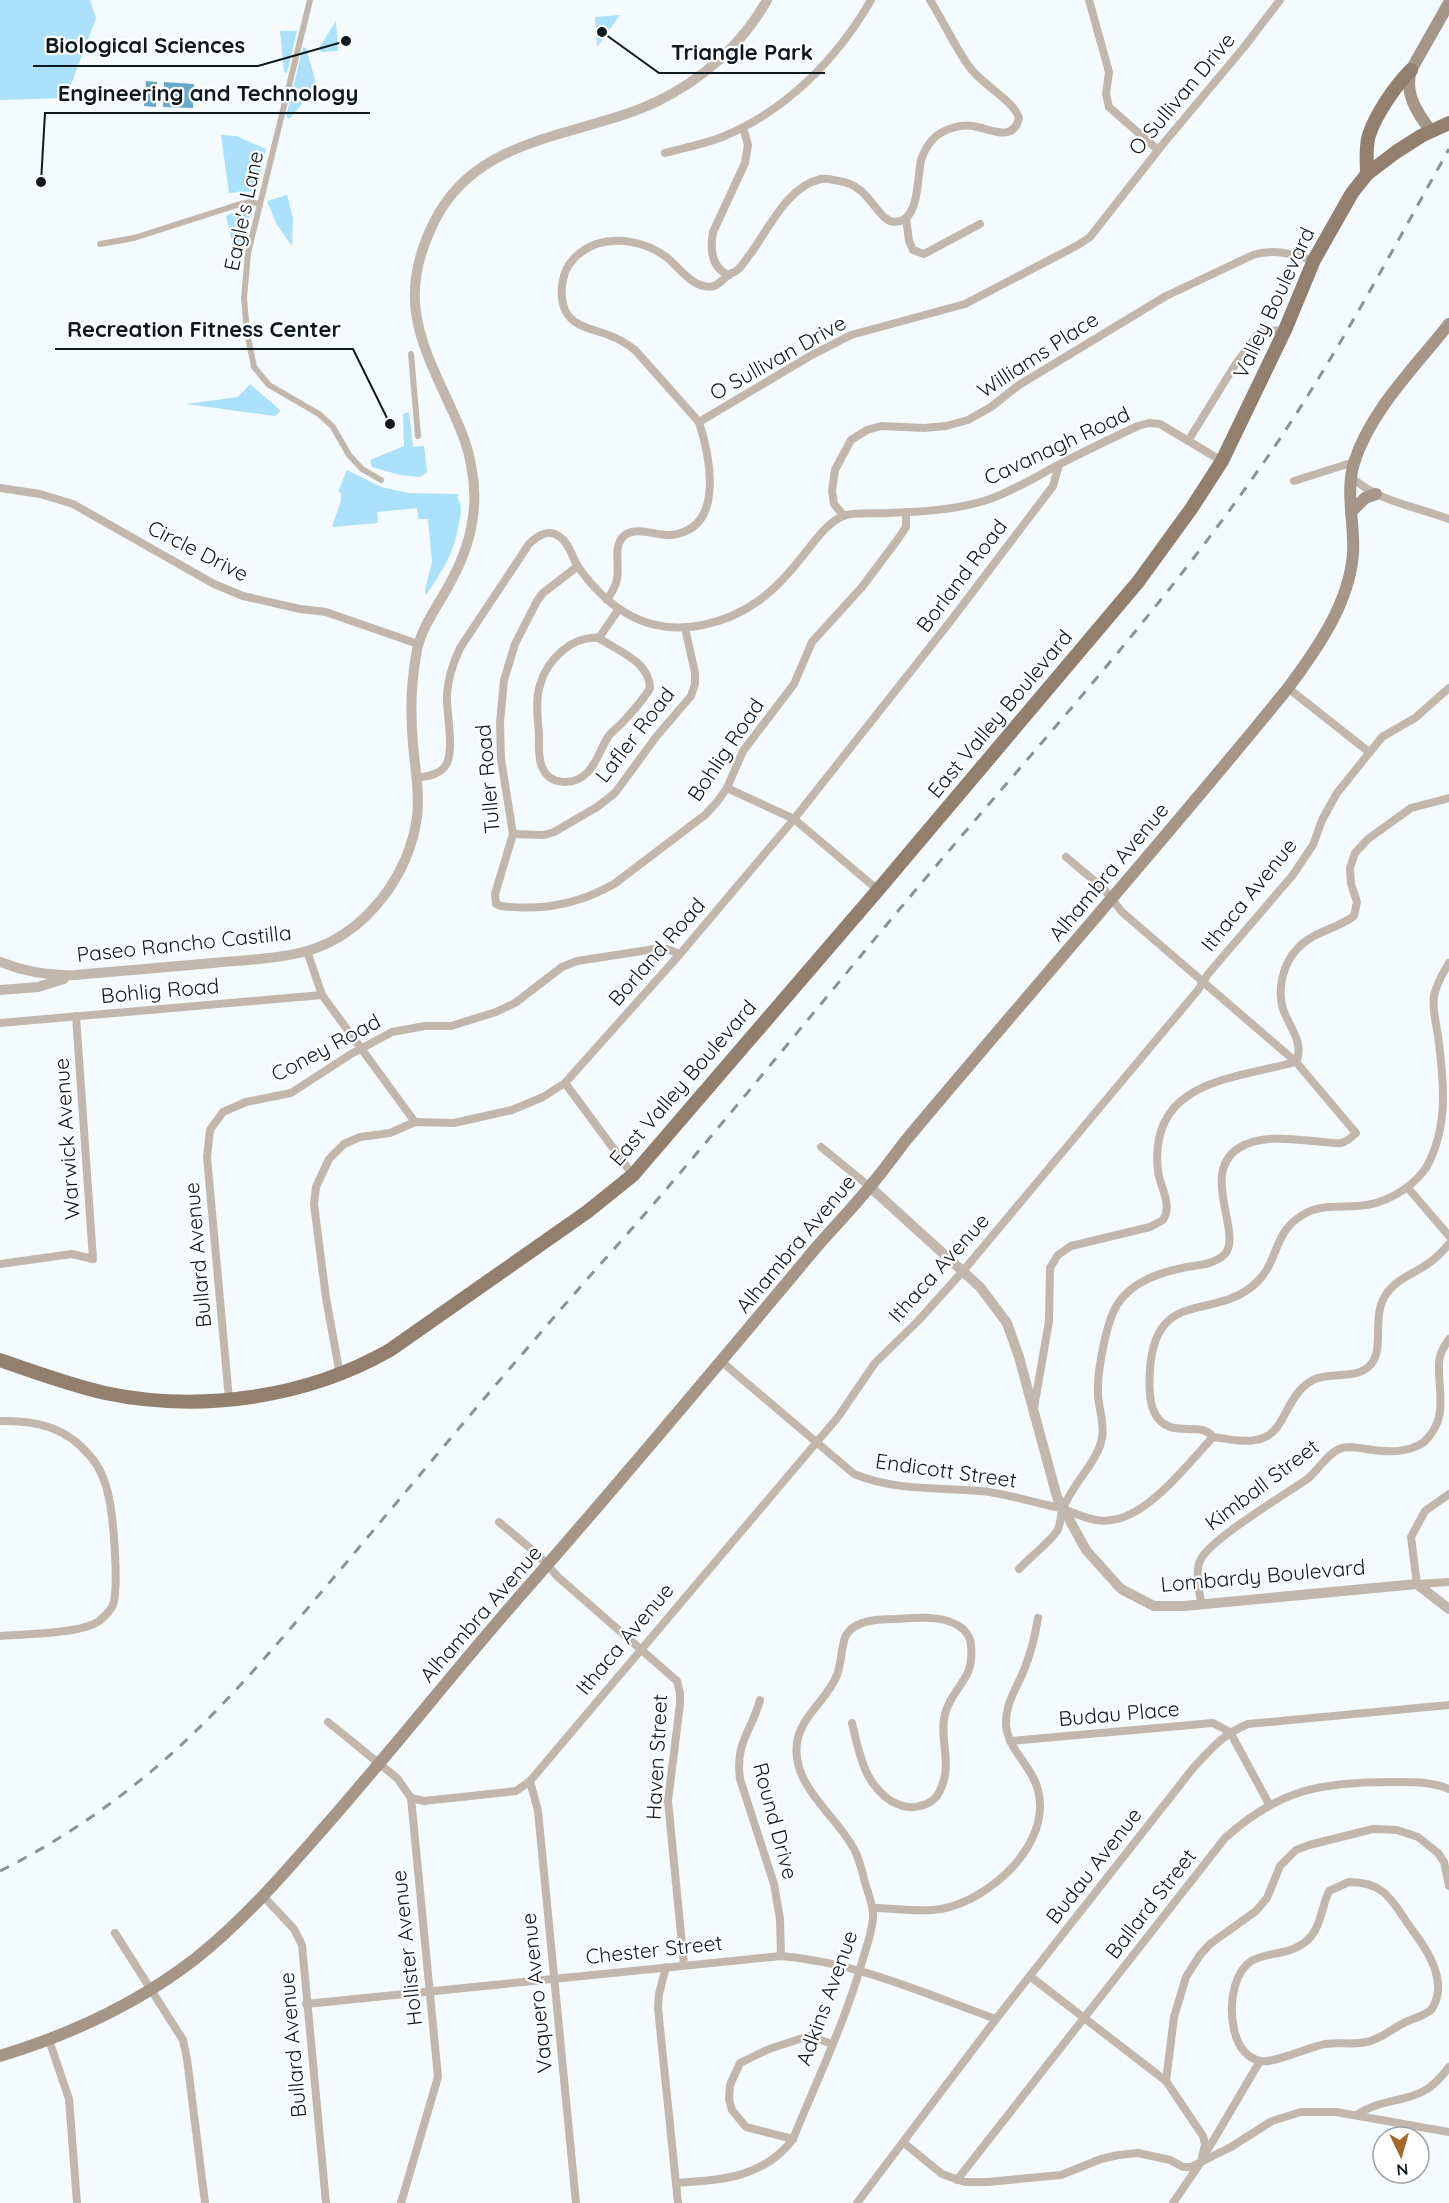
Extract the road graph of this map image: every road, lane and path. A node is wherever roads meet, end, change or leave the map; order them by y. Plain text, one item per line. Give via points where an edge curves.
1 (310, 0) edge
2 (767, 0) edge
3 (871, 0) edge
4 (930, 0) edge
5 (1089, 0) edge
6 (1280, 0) edge
7 (1449, 3) edge
8 (1411, 70) junction
9 (1441, 126) edge
10 (743, 127) junction
11 (1158, 150) junction
12 (665, 153) dead end
13 (1367, 174) junction
14 (260, 204) junction
15 (906, 218) junction
16 (980, 224) dead end
17 (100, 244) dead end
18 (1314, 260) junction
19 (729, 275) junction
20 (1449, 324) edge
21 (1285, 330) junction
22 (411, 354) dead end
23 (699, 422) junction
24 (418, 436) dead end
25 (1188, 441) junction
26 (1222, 461) junction
27 (1354, 462) junction
28 (1059, 465) junction
29 (1350, 477) junction
30 (381, 480) dead end
31 (1294, 481) dead end
32 (0, 488) edge
33 (1376, 494) junction
34 (906, 512) junction
35 (1351, 512) junction
36 (844, 516) junction
37 (1449, 519) edge
38 (1173, 535) joint
39 (578, 566) junction
40 (607, 600) junction
41 (618, 610) junction
42 (685, 628) junction
43 (599, 638) junction
44 (418, 644) junction
45 (1288, 687) junction
46 (1449, 688) edge
47 (1369, 752) junction
48 (417, 778) junction
49 (727, 788) junction
50 (1449, 798) edge
51 (795, 819) junction
52 (513, 834) junction
53 (1066, 857) dead end
54 (878, 890) junction
55 (1112, 899) junction
56 (496, 904) joint
57 (307, 951) junction
58 (680, 954) junction
59 (0, 962) edge
60 (1449, 963) edge
61 (75, 975) junction
62 (1202, 981) junction
63 (0, 990) edge
64 (322, 995) junction
65 (76, 1016) junction
66 (0, 1023) edge
67 (362, 1048) junction
68 (1296, 1062) junction
69 (565, 1083) junction
70 (223, 1112) joint
71 (415, 1122) junction
72 (821, 1147) dead end
73 (633, 1176) junction
74 (870, 1187) junction
75 (1408, 1188) junction
76 (1449, 1236) edge
77 (1449, 1244) edge
78 (0, 1264) edge
79 (963, 1271) junction
80 (1449, 1338) edge
81 (0, 1360) edge
82 (722, 1362) junction
83 (340, 1375) junction
84 (229, 1399) junction
85 (1033, 1412) junction
86 (0, 1421) edge
87 (1213, 1437) junction
88 (818, 1442) junction
89 (1449, 1494) edge
90 (1063, 1508) junction
91 (499, 1522) dead end
92 (549, 1566) junction
93 (1018, 1569) dead end
94 (1449, 1582) edge
95 (1417, 1584) junction
96 (1201, 1604) junction
97 (1449, 1609) edge
98 (1038, 1618) dead end
99 (0, 1636) edge
100 (641, 1649) junction
101 (760, 1700) dead end
102 (1449, 1705) edge
103 (328, 1722) dead end
104 (852, 1723) dead end
105 (1230, 1732) junction
106 (1010, 1741) junction
107 (381, 1763) junction
108 (530, 1781) junction
109 (1449, 1789) edge
110 (411, 1798) junction
111 (1269, 1804) junction
112 (1449, 1886) edge
113 (264, 1897) junction
114 (873, 1908) junction
115 (115, 1933) dead end
116 (782, 1956) junction
117 (684, 1965) junction
118 (666, 1967) junction
119 (860, 1971) junction
120 (1031, 1977) junction
121 (554, 1979) junction
122 (152, 1989) junction
123 (429, 1991) junction
124 (306, 2004) junction
125 (1085, 2018) junction
126 (996, 2019) junction
127 (49, 2040) junction
128 (832, 2044) junction
129 (0, 2056) edge
130 (1260, 2061) junction
131 (1449, 2067) edge
132 (1166, 2080) junction
133 (1356, 2115) junction
134 (1449, 2132) edge
135 (793, 2139) junction
136 (904, 2143) junction
137 (1201, 2162) junction
138 (957, 2180) junction
139 (676, 2183) junction
140 (77, 2203) edge
141 (205, 2203) edge
142 (326, 2203) edge
143 (401, 2203) edge
144 (576, 2203) edge
145 (678, 2203) edge
146 (857, 2203) edge
147 (1173, 2203) edge

1 - 14 street, Eagle's Lane
2 - 44 street, Paseo Rancho Castilla via 757,18 724,56 678,91 489,161 462,183 435,220 414,281 414,309 427,355 466,445 474,496 473,520 463,557
3 - 10 street via 857,24 814,76
4 - 15 street via 968,65 1010,103 1019,118 1011,131 958,127 936,137 925,148 914,205
5 - 11 street via 1109,72 1109,107
6 - 11 street, O Sullivan Drive
7 - 8 main road
8 - 9 main road via 1408,85 1421,118
8 - 13 main road via 1398,83 1369,134
9 - 13 main road, Valley Boulevard via 1395,152
10 - 12 street
10 - 19 street via 748,145 745,163 711,241 714,263
11 - 23 street, O Sullivan Drive via 1100,226 1078,245 964,304 851,335
13 - 18 main road, Valley Boulevard
14 - 17 street via 250,202 135,238
14 - 30 street, Eagle's Lane via 248,253 244,298 254,367 269,385 319,414 333,427 362,469
15 - 16 street via 913,250 924,254
15 - 19 street via 893,222 882,216 863,190 847,182 824,179 808,183
18 - 21 main road, Valley Boulevard
18 - 36 street, Williams Place via 1277,251 1253,255 1166,296 968,420 946,426 882,426 867,430 851,440 835,470 834,504
19 - 23 street via 714,286 704,286 695,283 665,256 637,243 620,241 588,247 569,264 564,275 562,298 572,320 635,350
20 - 27 main road, Alhambra Avenue via 1378,413
21 - 25 street via 1257,335
21 - 26 main road, Valley Boulevard
22 - 24 street
23 - 40 street, O Sullivan Drive via 711,481 702,515 696,523 671,535 635,531 625,535 617,550 617,580
25 - 26 street, Cavanagh Road
25 - 28 street, Cavanagh Road via 1160,424 1149,423
26 - 38 main road, Valley Boulevard
27 - 29 main road, Alhambra Avenue
27 - 31 street
28 - 34 street, Cavanagh Road via 986,500
28 - 51 street, Borland Road via 1053,486
29 - 33 street
29 - 35 main road, Alhambra Avenue
32 - 44 street, Circle Drive via 73,504 207,580 243,596 326,612
33 - 35 main road via 1365,498
33 - 37 street
34 - 36 street, Cavanagh Road
34 - 49 street, Bohlig Road via 906,527 862,587 812,642 794,684 743,751
35 - 45 main road, Alhambra Avenue via 1353,553 1343,593 1325,633
36 - 42 street via 830,525 760,602 722,620
38 - 54 main road, East Valley Boulevard via 1106,621
39 - 40 street
39 - 48 street via 559,536 543,533 528,544 454,660 447,693 448,762 440,771
39 - 52 street, Tuller Road via 537,601 515,644 504,680 501,759
40 - 41 street
41 - 42 street via 655,624
41 - 43 street
42 - 52 street, Lafler Road via 695,673 691,696 615,793 554,832
43 - 43 street via 643,667 650,688 609,735 586,774 557,782 540,763 540,684 549,666 568,646 583,639
44 - 48 street, Paseo Rancho Castilla via 411,698
45 - 47 street
45 - 55 main road, Alhambra Avenue
46 - 47 street, Ithaca Avenue via 1415,718 1382,737
47 - 62 street, Ithaca Avenue via 1337,793 1313,845 1292,876
48 - 57 street, Paseo Rancho Castilla via 415,826 408,854 393,883 358,922
49 - 51 street
49 - 56 street, Bohlig Road via 705,814 602,891 534,909
50 - 68 street via 1411,808 1368,839 1355,854 1350,868 1357,902 1354,916 1307,939 1284,969 1283,1008 1299,1047
51 - 54 street
51 - 58 street, Borland Road
52 - 56 street, Tuller Road via 495,894
53 - 55 street
54 - 73 main road, East Valley Boulevard
55 - 62 street
55 - 74 main road, Alhambra Avenue
57 - 61 street, Paseo Rancho Castilla
57 - 64 street
58 - 67 street, Coney Road via 655,949 577,961 496,1012 451,1026 392,1032
58 - 69 street, Borland Road
59 - 61 street, Paseo Rancho Castilla via 30,972
60 - 75 street via 1434,995 1433,1010 1445,1123 1425,1170
61 - 63 street via 38,987
62 - 68 street
62 - 79 street, Ithaca Avenue
64 - 65 street, Bohlig Road
64 - 67 street
65 - 66 street, Bohlig Road
65 - 78 street, Warwick Avenue via 93,1259 72,1254
67 - 70 street, Coney Road via 291,1093 246,1102
67 - 71 street
68 - 85 street via 1202,1086 1181,1099 1166,1119 1159,1140 1158,1173 1167,1208 1163,1220 1150,1227 1071,1246 1053,1260 1049,1321
68 - 90 street via 1356,1133 1342,1143 1262,1140 1239,1147 1230,1156 1221,1195 1230,1238 1226,1253 1210,1263 1175,1269 1142,1282 1116,1306 1107,1329 1099,1377 1102,1439
69 - 71 street, Borland Road via 512,1110 454,1123
69 - 73 street
70 - 84 street, Bullard Avenue via 210,1130 207,1156
71 - 83 street, Borland Road via 390,1133 360,1137 344,1144 329,1159 316,1187 314,1204
72 - 74 street, Lombardy Boulevard
73 - 83 main road, East Valley Boulevard via 390,1350
74 - 79 street, Lombardy Boulevard
74 - 82 main road, Alhambra Avenue
75 - 76 street
75 - 87 street via 1378,1202 1310,1211 1293,1221 1280,1236 1268,1268 1245,1292 1183,1311 1157,1333 1151,1351 1149,1382 1157,1418 1167,1426 1202,1429
77 - 87 street via 1430,1263 1396,1283 1385,1296 1377,1325 1377,1354 1371,1365 1363,1371 1329,1375 1304,1385 1293,1397 1280,1424 1264,1438 1245,1441
79 - 85 street, Lombardy Boulevard via 991,1299 1007,1323
79 - 88 street, Ithaca Avenue via 875,1363
80 - 96 street, Kimball Street via 1439,1363 1445,1398 1437,1429 1408,1450 1339,1449 1312,1475 1231,1531 1201,1559
81 - 84 main road, East Valley Boulevard via 118,1395
82 - 88 street, Endicott Street
82 - 92 main road, Alhambra Avenue
83 - 84 main road, East Valley Boulevard via 277,1392
85 - 90 street, Lombardy Boulevard
86 - 99 street via 26,1420 46,1425 63,1432 91,1457 102,1474 109,1498 117,1585 112,1607 99,1621 80,1629
87 - 90 street, Endicott Street via 1165,1489 1121,1518 1084,1519
88 - 90 street, Endicott Street via 854,1474 876,1483 982,1491
88 - 100 street, Ithaca Avenue
89 - 95 street via 1425,1511 1411,1537
90 - 93 street via 1058,1530
90 - 96 street, Lombardy Boulevard via 1086,1550 1121,1589 1154,1606
91 - 92 street, Haven Street
92 - 100 street, Haven Street
92 - 107 main road, Alhambra Avenue
94 - 95 street
95 - 96 street, Lombardy Boulevard
95 - 97 street
98 - 106 street via 1033,1645 1006,1709
100 - 108 street, Ithaca Avenue
100 - 117 street, Haven Street via 677,1681 680,1693 669,1801
101 - 116 street, Round Drive via 742,1741 738,1765 774,1884
102 - 105 street, Budau Avenue via 1248,1724
103 - 107 street
104 - 114 street, Adkins Avenue via 869,1779 883,1796 899,1805 915,1807 937,1798 946,1769 944,1717 948,1704 967,1677 972,1656 971,1640 963,1629 931,1618 867,1622 854,1627 844,1638 836,1678 797,1741 796,1754 807,1785 856,1852
105 - 106 street, Budau Place via 1213,1723
105 - 111 street
105 - 120 street, Budau Avenue via 1194,1767
106 - 114 street via 1033,1776 1040,1809 1036,1829 1021,1858 997,1883 943,1909
107 - 110 street
107 - 113 main road, Alhambra Avenue
108 - 110 street, Ithaca Avenue via 516,1791 424,1801
108 - 121 street, Vaquero Avenue via 538,1811
109 - 111 street, Ballard Street via 1427,1782 1342,1784 1320,1786
110 - 123 street, Hollister Avenue
111 - 125 street, Ballard Street via 1225,1839
112 - 132 street via 1438,1853 1418,1837 1397,1830 1373,1829 1296,1850 1280,1866 1267,1898 1256,1911 1210,1944 1186,1977 1174,2017
113 - 122 main road, Alhambra Avenue via 193,1961
113 - 124 street, Bullard Avenue via 294,1929 302,1945
114 - 119 street, Adkins Avenue
115 - 122 street
116 - 117 street, Chester Street
116 - 119 street, Chester Street
117 - 118 street, Chester Street
118 - 121 street, Chester Street
118 - 139 street via 658,2007
119 - 126 street, Chester Street
119 - 128 street, Adkins Avenue
120 - 125 street
120 - 126 street, Budau Avenue
121 - 123 street, Chester Street
121 - 144 street, Vaquero Avenue
122 - 127 main road, Alhambra Avenue
122 - 141 street via 183,2040 188,2059
123 - 124 street, Chester Street
123 - 143 street, Hollister Avenue via 438,2077
124 - 142 street, Bullard Avenue
125 - 132 street
125 - 138 street, Ballard Street
126 - 136 street, Budau Avenue
127 - 129 main road, Alhambra Avenue
127 - 140 street via 69,2099
128 - 135 street, Adkins Avenue
128 - 135 street via 809,2036 769,2049 740,2063 730,2085 732,2110 746,2127
130 - 130 street via 1325,2044 1365,2043 1431,2010 1441,1989 1437,1963 1383,1891 1359,1882 1339,1885 1329,1891 1316,1930 1305,1943 1251,1960 1241,1971 1233,1995 1235,2033 1249,2056
130 - 137 street
131 - 133 street via 1427,2089 1369,2107
132 - 137 street via 1203,2136
133 - 134 street
133 - 137 street via 1318,2110 1287,2115
135 - 139 street, Adkins Avenue via 783,2152 756,2170
136 - 138 street via 942,2174
136 - 146 street, Budau Avenue
137 - 138 street via 1184,2167 1138,2153 1101,2159 1061,2175 988,2182
137 - 147 street
139 - 145 street

